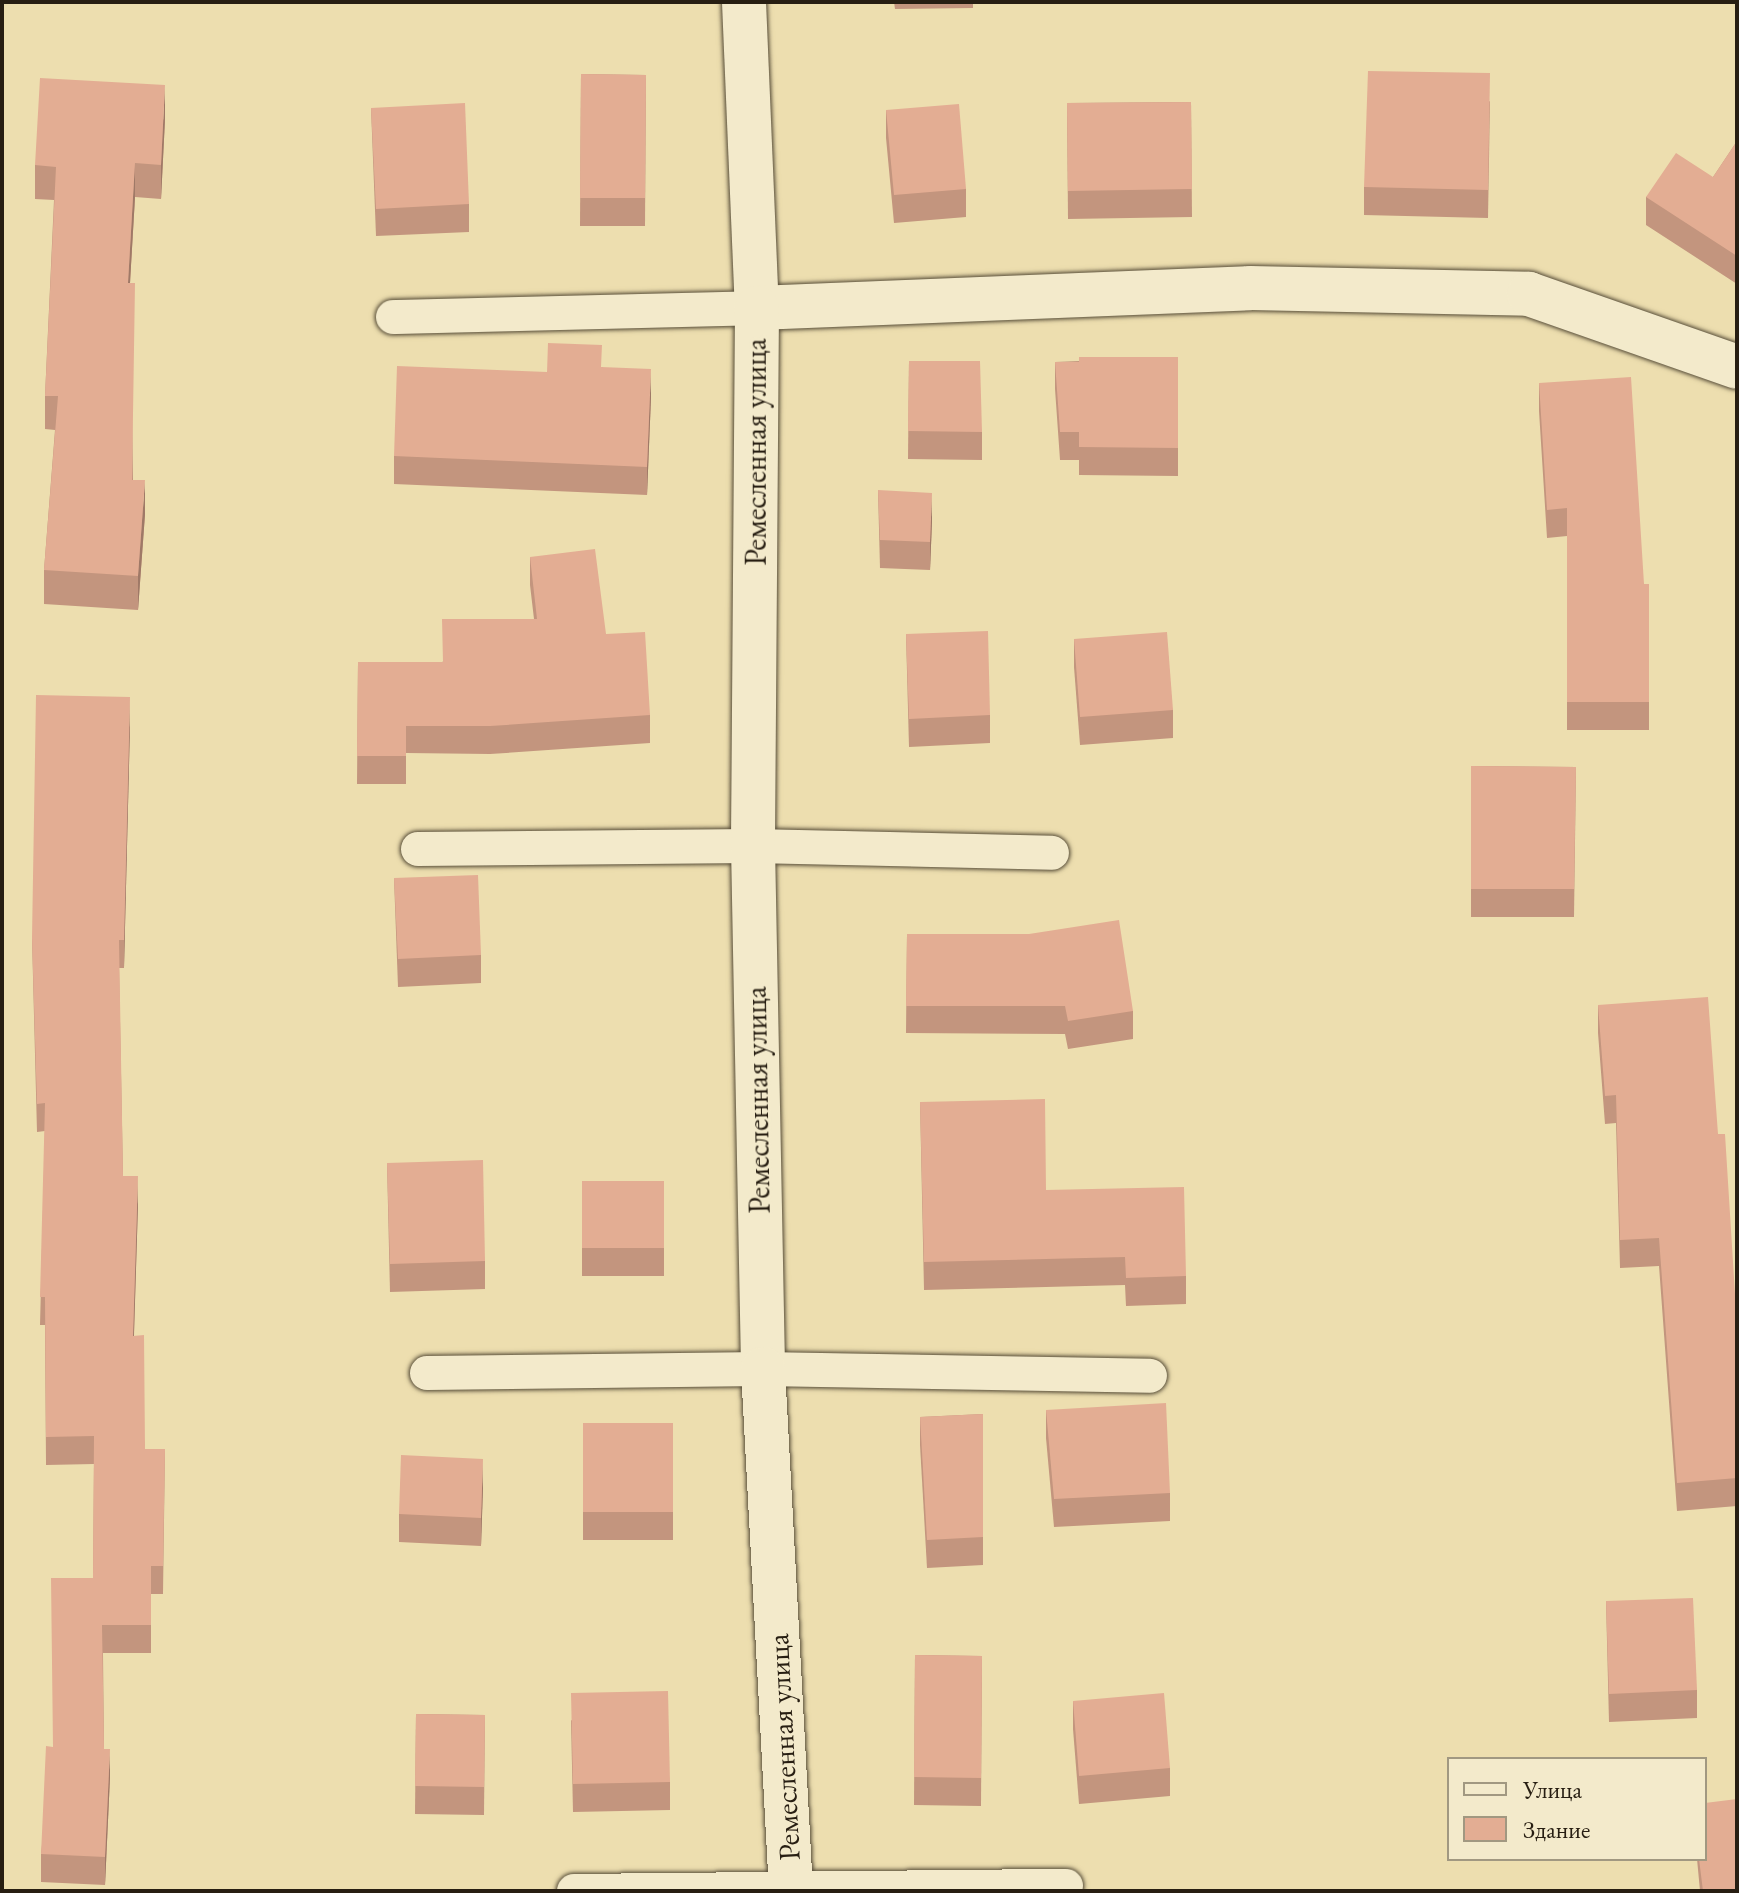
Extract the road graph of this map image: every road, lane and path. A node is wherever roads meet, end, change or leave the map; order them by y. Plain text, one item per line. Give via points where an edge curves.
1 (744, 2) edge
2 (757, 308) junction
3 (393, 317) dead end
4 (1737, 367) edge
5 (753, 846) junction
6 (418, 849) dead end
7 (1052, 853) dead end
8 (763, 1369) junction
9 (427, 1373) dead end
10 (1150, 1376) dead end
11 (1066, 1886) dead end
12 (791, 1889) edge
13 (574, 1891) edge

1 - 2 street, Ремесленная улица
2 - 3 lane
2 - 4 street via 1250,288 1529,294
2 - 5 street, Ремесленная улица
5 - 6 lane
5 - 7 lane
5 - 8 street, Ремесленная улица
8 - 9 lane
8 - 10 lane
8 - 12 street, Ремесленная улица
11 - 12 lane
12 - 13 lane

